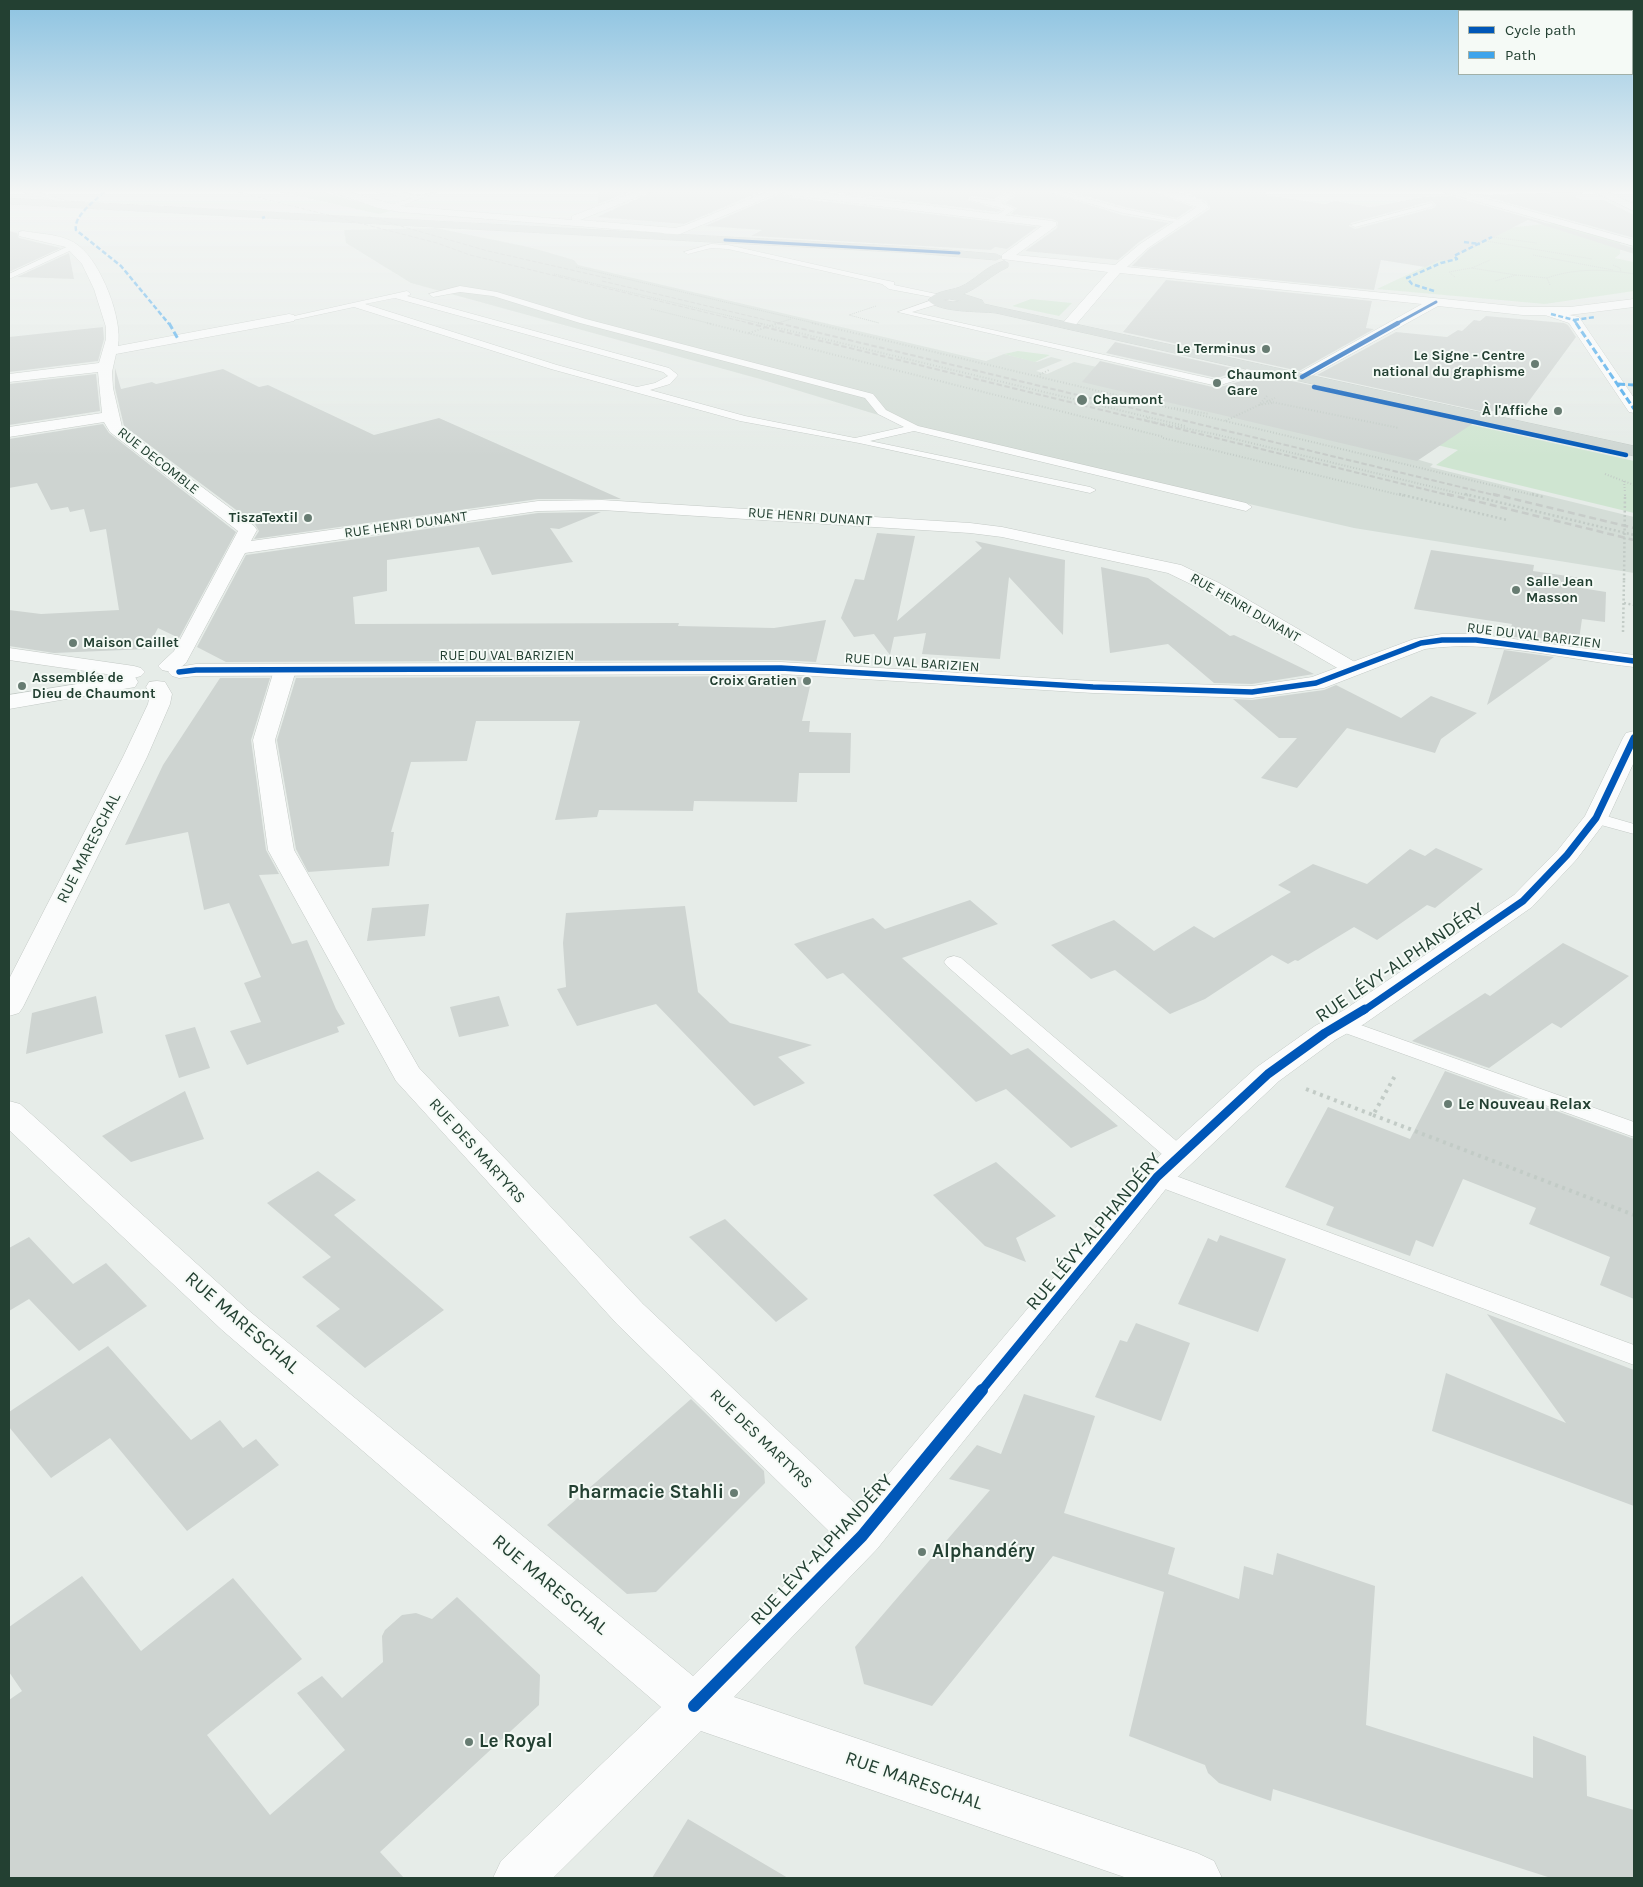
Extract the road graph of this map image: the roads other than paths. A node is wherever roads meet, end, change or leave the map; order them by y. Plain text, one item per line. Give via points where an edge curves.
1 (95, 280) edge
2 (842, 280) edge
3 (876, 280) edge
4 (982, 280) edge
5 (1107, 280) edge
6 (1231, 280) edge
7 (890, 286) junction
8 (433, 294) junction
9 (1634, 294) edge
10 (396, 296) junction
11 (940, 298) junction
12 (966, 298) junction
13 (458, 300) dead end
14 (1436, 302) junction
15 (1634, 303) edge
16 (354, 304) junction
17 (1551, 314) dead end
18 (1572, 315) junction
19 (898, 316) junction
20 (1595, 317) dead end
21 (289, 318) joint
22 (1616, 318) dead end
23 (1068, 325) junction
24 (939, 331) dead end
25 (1033, 341) junction
26 (994, 344) dead end
27 (111, 351) junction
28 (105, 367) junction
29 (1258, 367) junction
30 (1302, 377) junction
31 (9, 378) edge
32 (1618, 384) junction
33 (1634, 385) edge
34 (637, 390) junction
35 (1634, 409) edge
36 (108, 418) junction
37 (914, 428) junction
38 (9, 432) edge
39 (856, 441) junction
40 (1634, 451) edge
41 (1090, 490) dead end
42 (1246, 507) dead end
43 (239, 548) junction
44 (9, 654) edge
45 (1634, 661) edge
46 (286, 670) junction
47 (1353, 670) junction
48 (169, 675) junction
49 (131, 677) junction
50 (9, 702) edge
51 (1633, 742) edge
52 (1596, 818) junction
53 (1634, 829) edge
54 (954, 962) dead end
55 (9, 1007) edge
56 (1341, 1024) junction
57 (9, 1112) edge
58 (1634, 1130) edge
59 (1168, 1167) junction
60 (1634, 1355) edge
61 (862, 1536) junction
62 (694, 1706) junction
63 (518, 1878) edge
64 (1197, 1878) edge

1 - 27 street, RUE DECOMBLE via 112,325
2 - 7 lane via 880,288
3 - 7 lane
4 - 12 main road
5 - 23 street
6 - 14 street
7 - 11 lane
8 - 10 lane
8 - 13 lane
8 - 37 lane via 460,289 494,294 869,396 882,412
9 - 18 street via 1584,302
10 - 16 lane
10 - 34 lane via 666,370 673,375 662,384
11 - 12 main road
11 - 12 main road
11 - 19 lane
12 - 23 main road via 996,309
14 - 18 street
14 - 30 street
15 - 18 street
16 - 21 lane
16 - 34 lane
17 - 18 street
18 - 20 street
18 - 22 street
18 - 32 street
19 - 24 lane
19 - 25 lane
21 - 27 street
23 - 29 main road
25 - 26 lane
25 - 29 lane via 1217,383
27 - 28 street, RUE DECOMBLE
28 - 31 street
28 - 36 street, RUE DECOMBLE
29 - 30 main road
30 - 40 main road
32 - 33 street
32 - 35 street
34 - 39 lane via 744,419
36 - 38 street
36 - 43 street, RUE DECOMBLE via 115,429 248,530
37 - 39 lane
37 - 42 lane
39 - 41 lane
43 - 47 street, RUE HENRI DUNANT via 538,506 602,505 994,531 1174,569 1212,587
43 - 48 street, RUE DECOMBLE
44 - 49 street, RUE DU VAL BARIZIEN
45 - 47 street, RUE DU VAL BARIZIEN via 1476,640 1442,640 1421,643
46 - 47 street, RUE DU VAL BARIZIEN via 781,668 1093,687 1252,692 1316,683
46 - 48 street, RUE DU VAL BARIZIEN via 196,670
46 - 61 street, RUE DES MARTYRS via 264,740 280,850 407,1074 630,1314
48 - 49 street, RUE DU VAL BARIZIEN via 135,687
48 - 55 street, RUE MARESCHAL via 136,757
49 - 50 street
51 - 52 street, RUE LÉVY-ALPHANDÉRY
52 - 53 lane
52 - 56 street, RUE LÉVY-ALPHANDÉRY via 1567,855 1523,901
54 - 59 lane
56 - 58 lane
56 - 59 street, RUE LÉVY-ALPHANDÉRY via 1268,1074
57 - 62 street, RUE MARESCHAL via 235,1320
59 - 60 lane
59 - 61 street, RUE LÉVY-ALPHANDÉRY
61 - 62 street, RUE LÉVY-ALPHANDÉRY
62 - 63 street, RUE LÉVY-ALPHANDÉRY
62 - 64 street, RUE MARESCHAL

